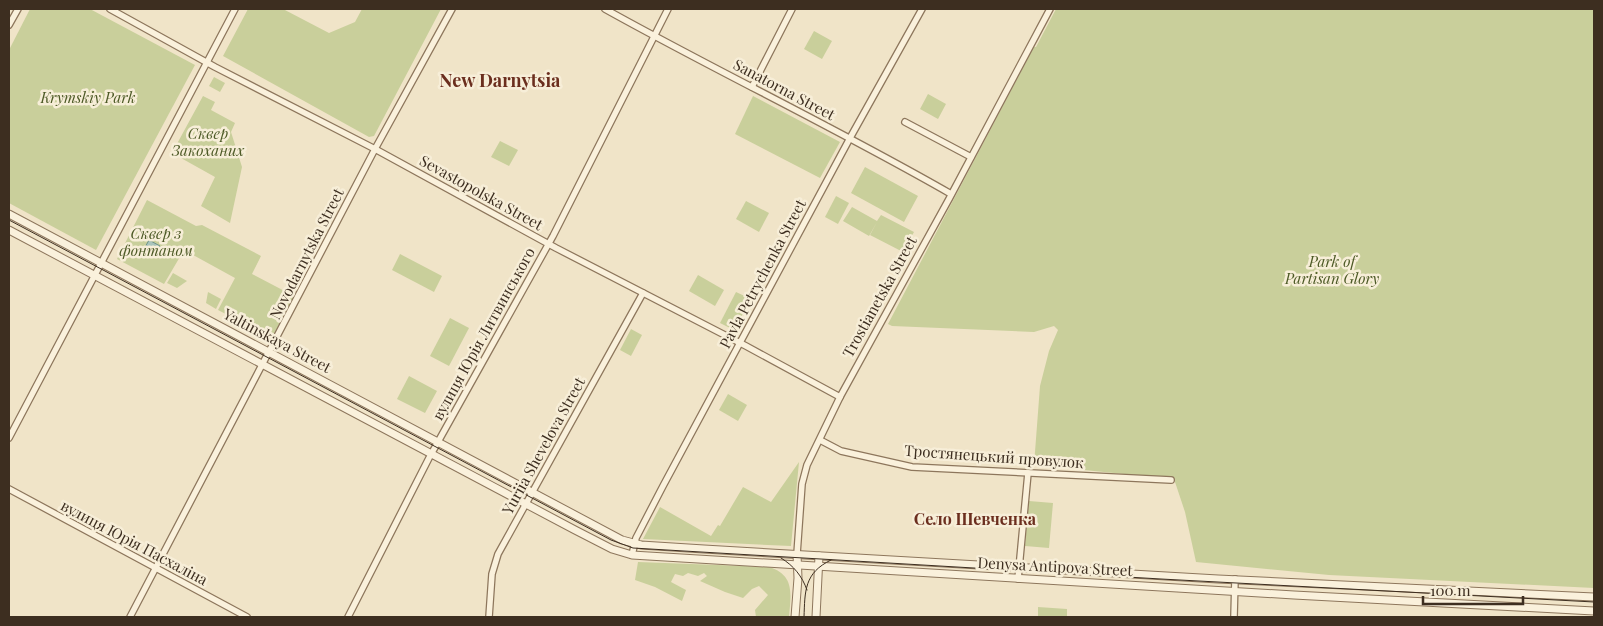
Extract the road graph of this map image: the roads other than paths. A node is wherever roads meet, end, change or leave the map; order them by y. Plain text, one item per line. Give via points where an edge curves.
1 (18, 9) edge
2 (110, 9) edge
3 (235, 9) edge
4 (452, 9) edge
5 (605, 9) edge
6 (668, 9) edge
7 (792, 9) edge
8 (922, 9) edge
9 (1050, 9) edge
10 (9, 25) edge
11 (654, 35) junction
12 (207, 62) junction
13 (752, 87) junction
14 (905, 122) dead end
15 (850, 138) junction
16 (375, 149) junction
17 (971, 157) junction
18 (951, 194) junction
19 (9, 214) edge
20 (9, 230) edge
21 (548, 244) junction
22 (102, 263) junction
23 (95, 275) junction
24 (643, 293) junction
25 (740, 343) junction
26 (269, 352) junction
27 (263, 364) junction
28 (840, 397) junction
29 (9, 438) edge
30 (820, 440) junction
31 (437, 442) junction
32 (431, 453) junction
33 (1028, 473) junction
34 (1171, 480) dead end
35 (9, 490) edge
36 (533, 492) junction
37 (526, 504) junction
38 (634, 543) junction
39 (797, 554) junction
40 (632, 555) junction
41 (819, 556) junction
42 (797, 565) junction
43 (819, 567) junction
44 (1019, 567) junction
45 (156, 569) junction
46 (1018, 579) junction
47 (1235, 579) junction
48 (1234, 591) junction
49 (1594, 597) edge
50 (1594, 611) edge
51 (130, 617) edge
52 (247, 617) edge
53 (348, 617) edge
54 (489, 617) edge
55 (795, 617) edge
56 (816, 617) edge
57 (1234, 617) edge

1 - 10 street
2 - 12 street, Sevastopolska Street
3 - 12 street
4 - 16 street, Novodarnytska Street
5 - 11 street, Sanatorna Street
6 - 11 street, вулиця Юрія Литвинського
7 - 13 street
8 - 15 street, Pavla Petrychenka Street
9 - 17 street, Trostianetska Street
11 - 13 street, Sanatorna Street
11 - 21 street, вулиця Юрія Литвинського
12 - 16 street, Sevastopolska Street
12 - 22 street
13 - 15 street, Sanatorna Street
14 - 17 street
15 - 18 street, Sanatorna Street
15 - 25 street, Pavla Petrychenka Street
16 - 21 street, Sevastopolska Street
16 - 26 street, Novodarnytska Street
17 - 18 street, Trostianetska Street
18 - 28 street, Trostianetska Street
19 - 22 street, Yaltinskaya Street
20 - 23 street, Yaltinskaya Street
21 - 24 street, Sevastopolska Street
21 - 31 street, вулиця Юрія Литвинського
22 - 23 street
22 - 26 street, Yaltinskaya Street
23 - 27 street, Yaltinskaya Street
23 - 29 street
24 - 25 street, Sevastopolska Street
24 - 36 street, Yuriia Shevelova Street
25 - 28 street, Sevastopolska Street
25 - 38 street, Pavla Petrychenka Street
26 - 27 street, Novodarnytska Street
26 - 31 street, Yaltinskaya Street
27 - 32 street, Yaltinskaya Street
27 - 45 street, Novodarnytska Street
28 - 30 street, Trostianetska Street
30 - 33 street, Тростянецький провулок via 841,451 912,467
30 - 39 street, Trostianetska Street via 802,484
31 - 32 street, вулиця Юрія Литвинського
31 - 36 street, Yaltinskaya Street
32 - 37 street, Yaltinskaya Street
32 - 53 street, вулиця Юрія Литвинського
33 - 34 street, Тростянецький провулок
33 - 44 street
35 - 45 street, вулиця Юрія Пасхаліна
36 - 37 street, Yuriia Shevelova Street
36 - 38 street, Denysa Antipova Street via 622,540
37 - 40 street, Denysa Antipova Street via 612,549
37 - 54 street, Yuriia Shevelova Street via 498,554 492,574
38 - 39 street, Denysa Antipova Street
38 - 40 street, Pavla Petrychenka Street
39 - 41 street, Denysa Antipova Street
39 - 42 street, Trostianetska Street
40 - 42 street, Denysa Antipova Street
41 - 43 street
41 - 44 street, Denysa Antipova Street
42 - 43 street, Denysa Antipova Street
42 - 55 street, Trostianetska Street
43 - 46 street, Denysa Antipova Street
43 - 56 street
44 - 46 street
44 - 47 street, Denysa Antipova Street
45 - 51 street, Novodarnytska Street
45 - 52 street, вулиця Юрія Пасхаліна
46 - 48 street, Denysa Antipova Street
47 - 48 street
47 - 49 street, Denysa Antipova Street
48 - 50 street, Denysa Antipova Street
48 - 57 street

